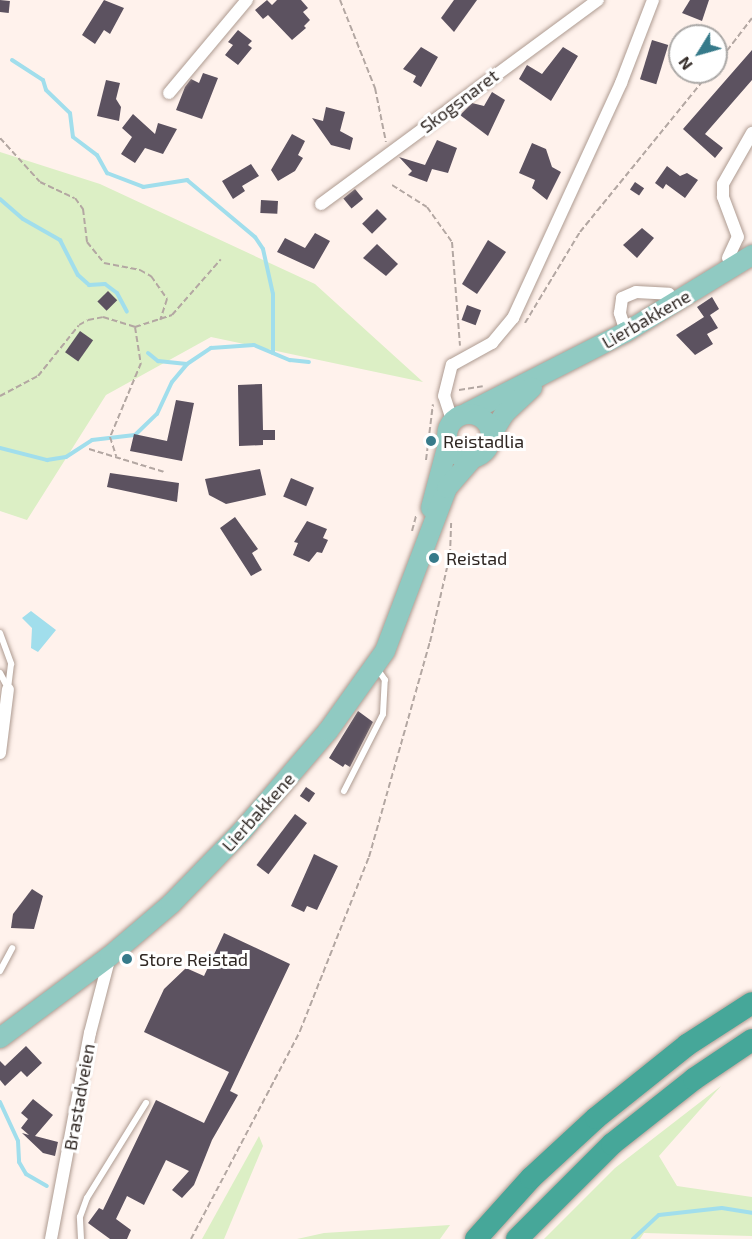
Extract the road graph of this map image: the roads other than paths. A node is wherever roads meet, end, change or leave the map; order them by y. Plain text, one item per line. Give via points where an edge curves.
1 (247, 0) edge
2 (598, 0) edge
3 (653, 0) edge
4 (169, 93) dead end
5 (752, 133) edge
6 (321, 204) dead end
7 (752, 255) edge
8 (728, 258) dead end
9 (669, 294) dead end
10 (626, 332) junction
11 (539, 380) junction
12 (460, 417) junction
13 (491, 435) junction
14 (448, 444) junction
15 (473, 458) junction
16 (442, 522) junction
17 (0, 633) edge
18 (376, 666) junction
19 (0, 673) edge
20 (8, 689) junction
21 (3, 710) edge
22 (0, 753) edge
23 (344, 791) dead end
24 (12, 948) dead end
25 (110, 956) junction
26 (0, 971) edge
27 (752, 1003) edge
28 (0, 1038) edge
29 (752, 1040) edge
30 (146, 1102) dead end
31 (51, 1239) edge
32 (81, 1239) edge
33 (476, 1239) edge
34 (517, 1239) edge

1 - 4 street
2 - 6 street, Skogsnaret
3 - 12 street via 621,83 513,318 492,343 452,365 444,396
5 - 8 street via 723,184 723,196 738,237
7 - 10 main road, Lierbakkene
9 - 10 street via 636,292 622,298 620,313
10 - 11 main road, Lierbakkene
11 - 12 main road, Lierbakkene
11 - 13 main road, Lierbakkene via 505,413
12 - 13 main road via 483,418
12 - 14 main road via 447,433
13 - 15 main road via 487,449
14 - 15 main road via 459,456
14 - 16 main road, Lierbakkene via 432,497
15 - 16 main road, Lierbakkene via 447,488
16 - 18 main road, Lierbakkene
17 - 20 lane via 11,664
18 - 23 lane via 385,680 382,714
18 - 25 main road, Lierbakkene via 328,731 243,830 171,904
19 - 20 lane
20 - 21 street
21 - 22 street
24 - 26 lane
25 - 28 main road, Lierbakkene
25 - 31 street, Brastadveien via 90,1033
27 - 33 highway via 687,1045 596,1118 531,1178
29 - 34 highway via 612,1144
30 - 32 lane via 87,1198 80,1217

